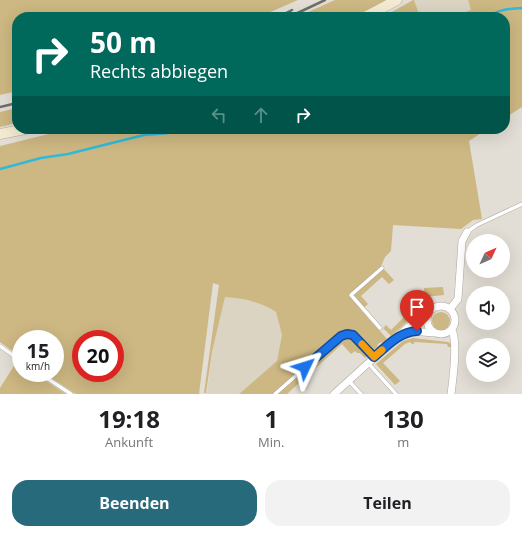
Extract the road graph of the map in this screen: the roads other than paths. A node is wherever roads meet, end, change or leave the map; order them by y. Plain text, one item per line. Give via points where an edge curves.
1 (397, 0) edge
2 (374, 12) edge
3 (12, 132) edge
4 (0, 134) edge
5 (522, 204) edge
6 (468, 232) joint
7 (382, 268) dead end
8 (450, 309) junction
9 (429, 312) junction
10 (380, 328) dead end
11 (452, 330) junction
12 (434, 333) junction
13 (397, 337) junction
14 (0, 346) edge
15 (12, 355) edge
16 (374, 357) junction
17 (368, 362) junction
18 (349, 381) junction
19 (53, 382) edge
20 (71, 394) edge
21 (275, 394) edge
22 (334, 394) edge
23 (361, 394) edge
24 (396, 394) edge
25 (451, 394) edge

1 - 2 main road
3 - 4 main road
5 - 6 lane via 477,225
6 - 8 street via 462,241 458,299
7 - 10 lane via 351,295
8 - 9 street via 437,306
8 - 11 street via 456,321
9 - 12 street via 427,322
9 - 13 street
11 - 12 street via 442,335
11 - 25 street via 455,347
12 - 13 street via 412,331
13 - 16 street
14 - 15 lane
16 - 17 street
16 - 21 lane via 353,335 341,336
17 - 18 street
17 - 24 lane
18 - 22 street
18 - 23 lane
19 - 20 lane

